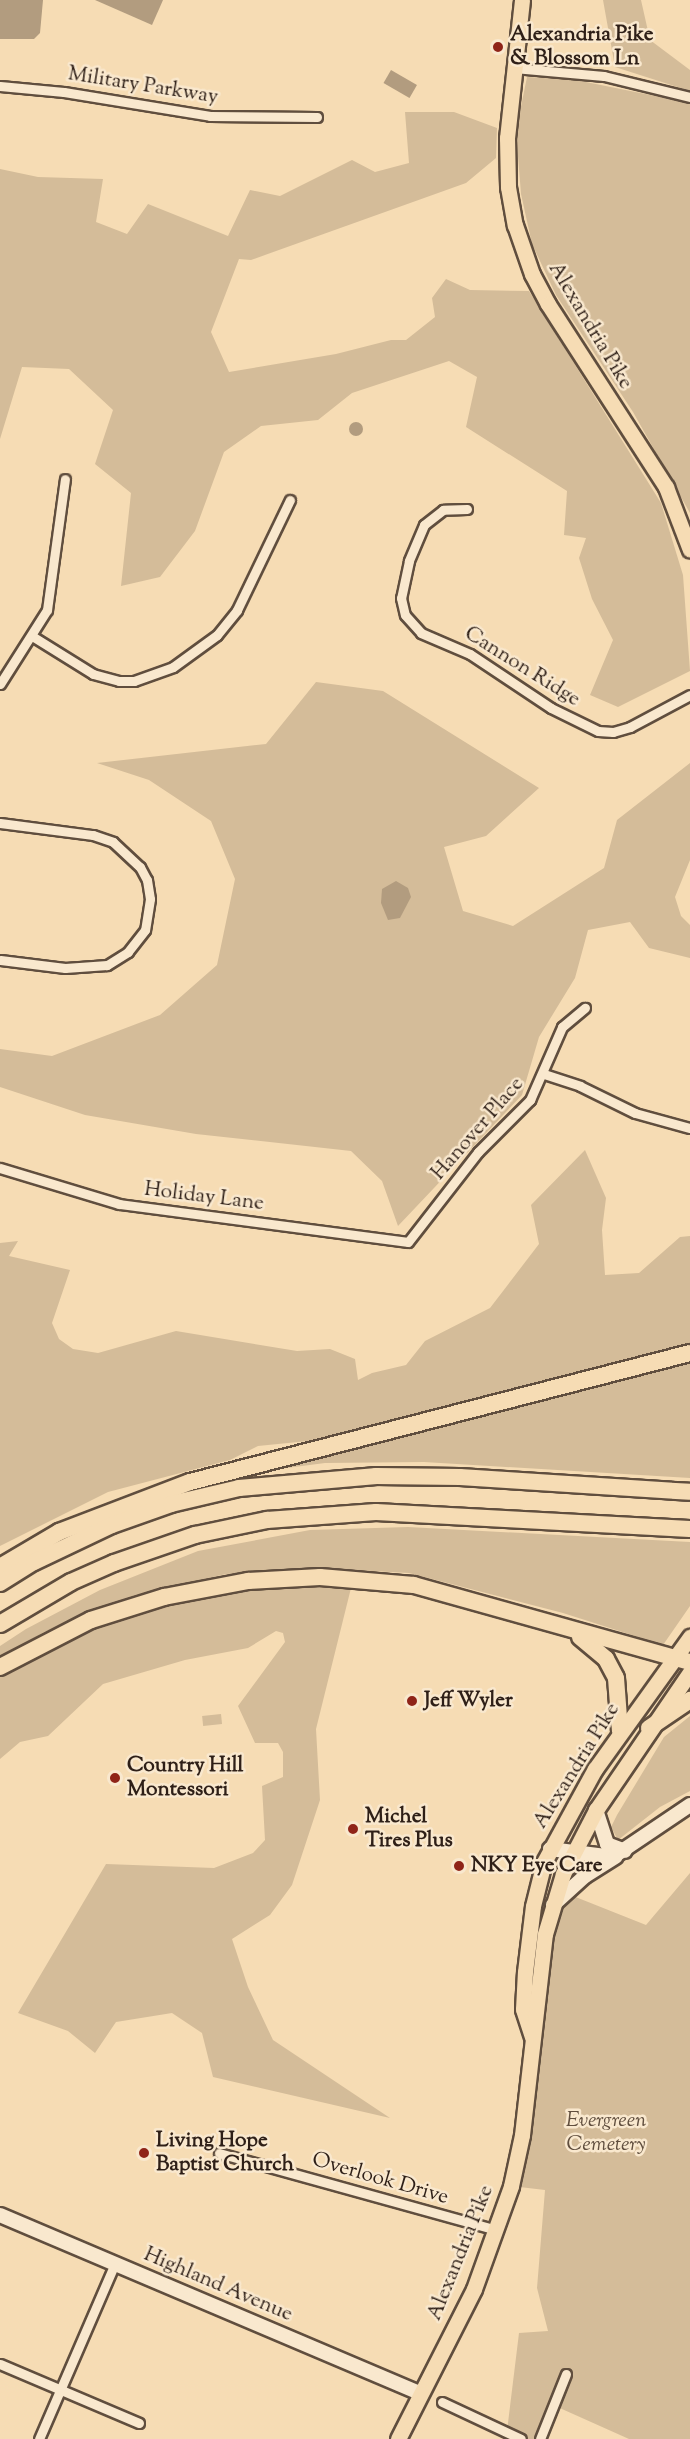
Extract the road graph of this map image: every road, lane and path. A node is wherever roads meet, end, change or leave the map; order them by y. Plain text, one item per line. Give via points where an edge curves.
1 (522, 0) edge
2 (514, 68) junction
3 (0, 86) edge
4 (690, 97) edge
5 (317, 117) dead end
6 (65, 479) dead end
7 (290, 500) dead end
8 (467, 509) dead end
9 (690, 550) edge
10 (32, 636) junction
11 (0, 684) edge
12 (690, 695) edge
13 (0, 823) edge
14 (0, 960) edge
15 (585, 1008) dead end
16 (544, 1074) junction
17 (690, 1128) edge
18 (0, 1168) edge
19 (408, 1242) joint
20 (690, 1353) edge
21 (690, 1492) edge
22 (690, 1529) edge
23 (0, 1567) edge
24 (0, 1583) edge
25 (0, 1624) edge
26 (567, 1628) junction
27 (690, 1637) edge
28 (683, 1659) edge
29 (0, 1667) edge
30 (690, 1672) edge
31 (690, 1700) edge
32 (650, 1728) junction
33 (620, 1731) junction
34 (690, 1804) edge
35 (596, 1810) junction
36 (558, 1833) junction
37 (550, 1849) junction
38 (574, 1851) junction
39 (625, 1851) junction
40 (553, 1905) junction
41 (532, 2037) junction
42 (219, 2153) dead end
43 (0, 2215) edge
44 (496, 2230) junction
45 (115, 2263) junction
46 (0, 2364) edge
47 (566, 2374) dead end
48 (60, 2390) junction
49 (425, 2395) junction
50 (442, 2402) dead end
51 (139, 2423) dead end
52 (39, 2439) edge
53 (398, 2439) edge
54 (521, 2439) edge
55 (540, 2439) edge

1 - 2 main road, Alexandria Pike
2 - 4 street via 604,76
2 - 9 main road, Alexandria Pike via 507,138 508,187 532,274 666,487
3 - 5 street, Military Parkway via 64,92 210,116
6 - 10 street via 50,597
7 - 10 street via 237,610 217,635 173,667 134,681 119,681 93,674
8 - 12 street, Cannon Ridge via 443,510 424,525 410,561 400,598 405,615 421,633 470,654 551,708 598,731 630,727
10 - 11 street
13 - 14 street via 93,835 121,846 140,867 149,887 149,918 133,947 117,960 81,969
15 - 16 street, Hanover Place via 562,1027
16 - 17 street via 580,1086 635,1113
16 - 19 street, Hanover Place via 530,1100 478,1152
18 - 19 street, Holiday Lane via 123,1205
20 - 23 highway via 190,1482 59,1532
21 - 24 highway via 460,1477 376,1476 239,1488 171,1504 112,1525 34,1562
22 - 25 highway via 376,1512 267,1520 195,1535 114,1563 71,1582
26 - 28 highway
26 - 29 highway via 414,1585 284,1578 201,1588 131,1606 56,1635
26 - 33 highway via 591,1644 616,1678
27 - 28 main road, Alexandria Pike
28 - 33 main road, Alexandria Pike
30 - 32 main road, Alexandria Pike
31 - 32 highway
32 - 35 main road, Alexandria Pike
33 - 36 main road, Alexandria Pike
34 - 39 street
35 - 38 main road, Alexandria Pike
35 - 39 street via 607,1844
36 - 37 main road, Alexandria Pike
36 - 38 street
37 - 38 street
37 - 41 main road, Alexandria Pike via 528,1940 523,2009
38 - 39 street via 600,1858
38 - 40 main road, Alexandria Pike
39 - 40 street via 585,1876
40 - 41 main road, Alexandria Pike via 544,1934
41 - 44 main road, Alexandria Pike via 522,2135
42 - 44 street, Overlook Drive
43 - 45 street, Highland Avenue
44 - 49 main road, Alexandria Pike via 474,2289
45 - 48 street
45 - 49 street, Highland Avenue
46 - 48 street
47 - 55 street
48 - 51 street
48 - 52 street
49 - 53 main road, Alexandria Pike
50 - 54 street

